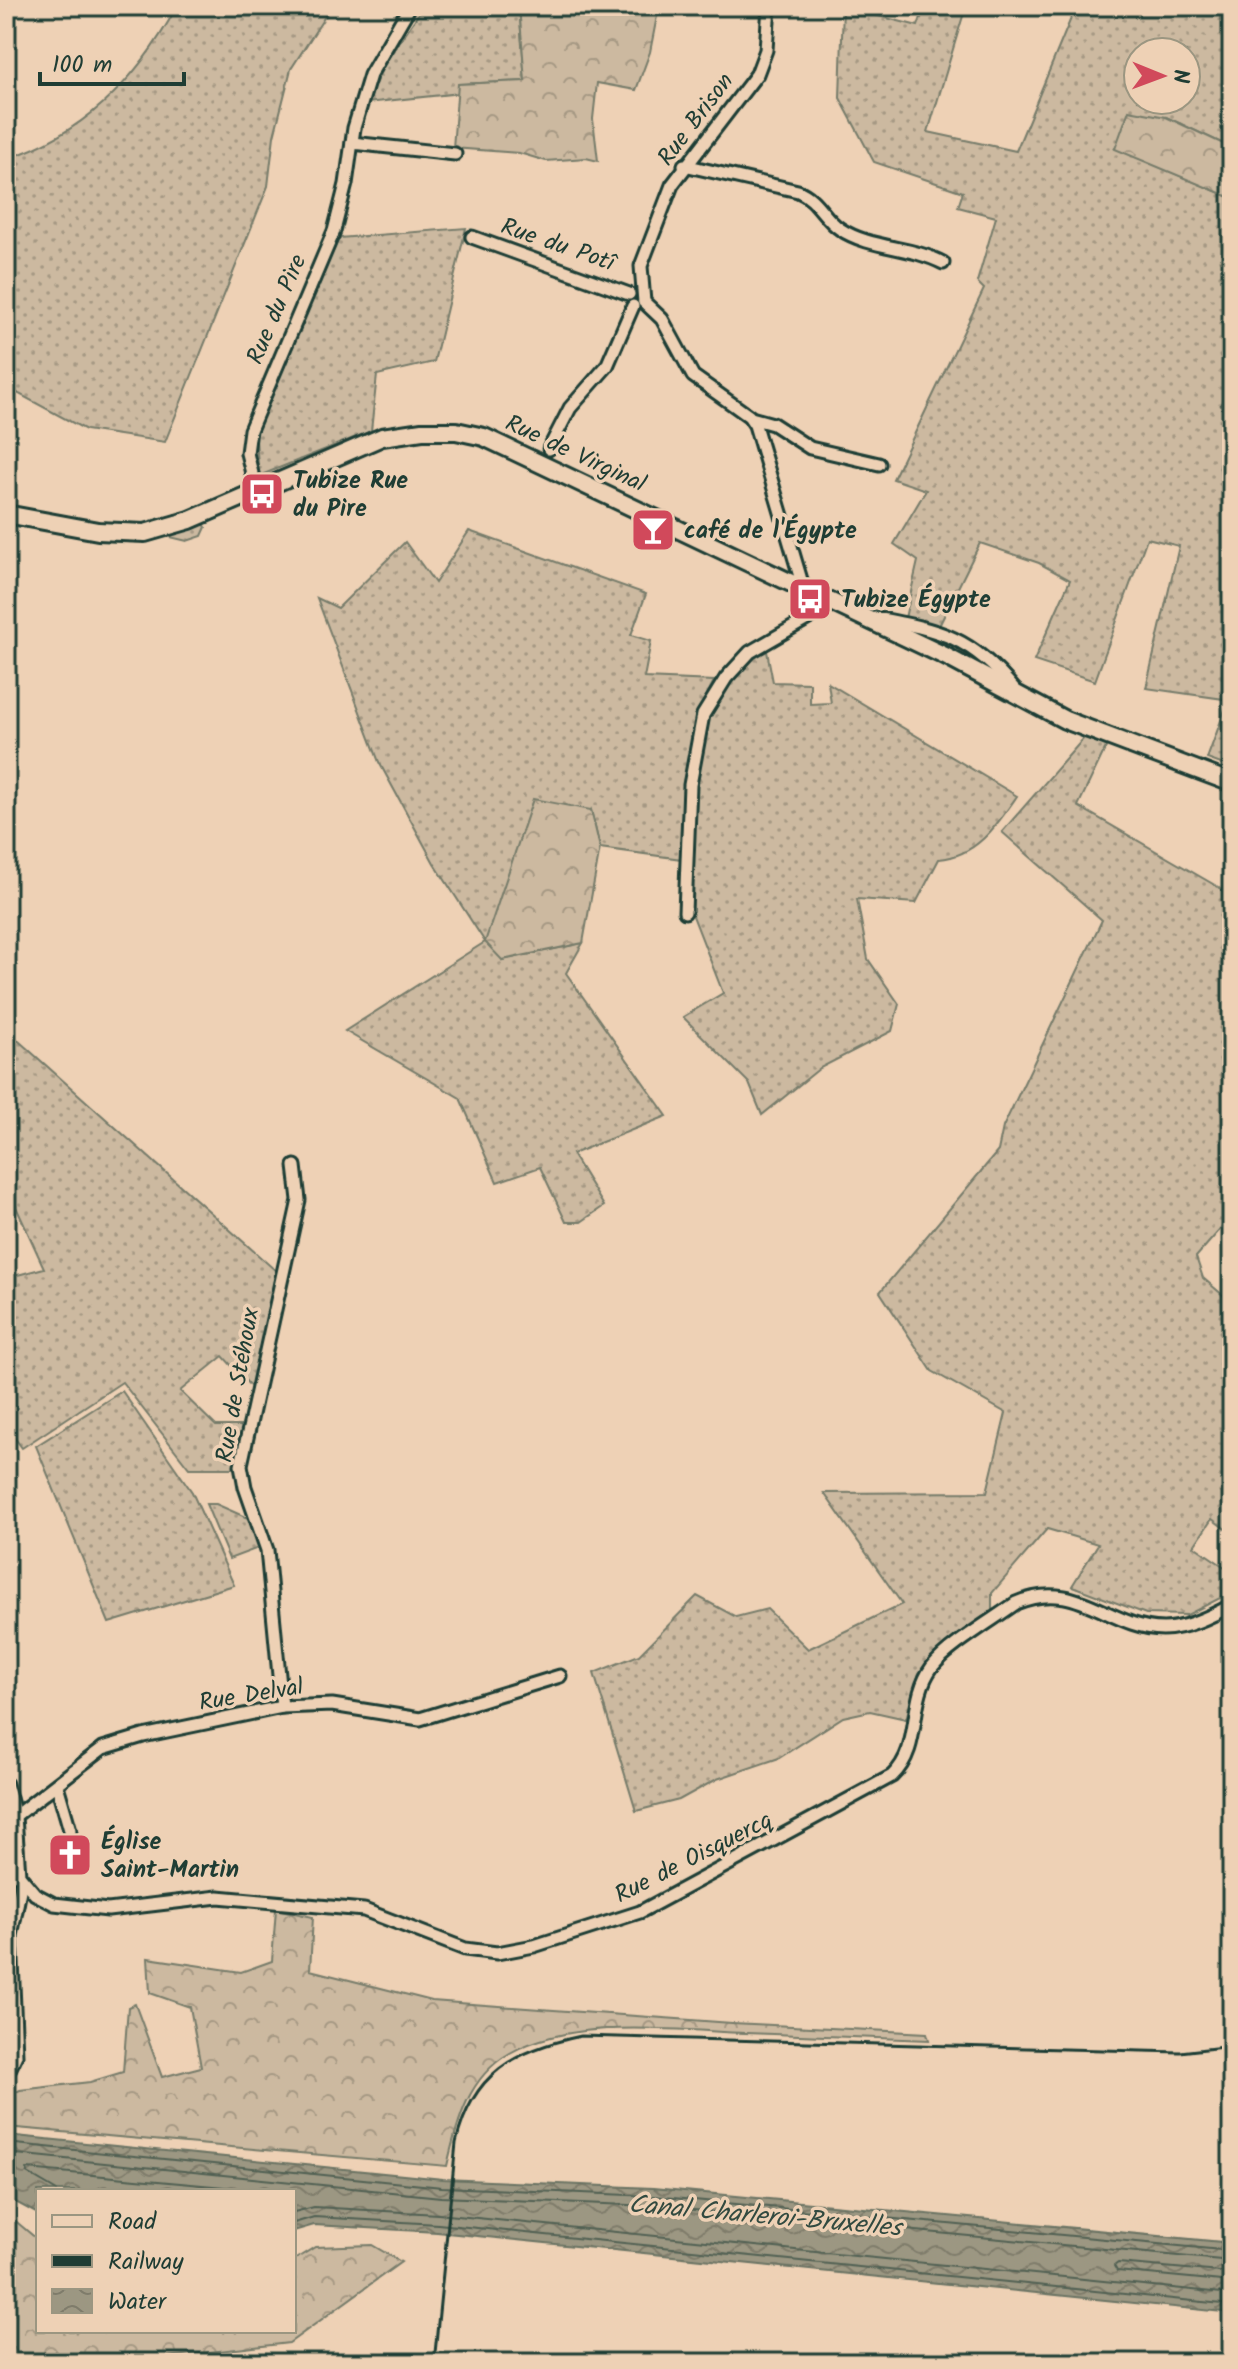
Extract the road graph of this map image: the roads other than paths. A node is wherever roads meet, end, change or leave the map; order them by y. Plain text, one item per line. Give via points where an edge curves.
1 (410, 6) edge
2 (769, 6) edge
3 (352, 143) junction
4 (455, 154) dead end
5 (684, 165) junction
6 (472, 237) dead end
7 (943, 263) dead end
8 (640, 301) junction
9 (751, 418) junction
10 (549, 449) dead end
11 (879, 464) dead end
12 (256, 490) junction
13 (6, 514) edge
14 (804, 590) junction
15 (835, 603) junction
16 (1232, 783) edge
17 (685, 912) dead end
18 (295, 1166) dead end
19 (1232, 1605) edge
20 (560, 1676) dead end
21 (282, 1707) junction
22 (6, 1784) edge
23 (57, 1785) junction
24 (15, 1816) junction
25 (70, 1830) dead end
26 (6, 1874) edge
27 (21, 1877) junction
28 (6, 2076) edge

1 - 3 street, Rue du Pire via 370,75
2 - 5 street, Rue Brison via 763,63
3 - 4 street
3 - 12 street, Rue du Pire via 334,231 250,430 247,453
5 - 7 street via 798,191 811,196 839,229
5 - 8 street, Rue Brison via 640,277
6 - 8 street, Rue du Potî
8 - 9 street, Rue Brison via 693,376
8 - 10 street via 607,366 570,408
9 - 11 street, Rue Brison via 773,424 810,448
9 - 14 street
12 - 13 street, Rue de Virginal via 167,529 138,534
12 - 14 street, Rue de Virginal via 382,437 456,431 510,446
14 - 15 street, Rue de Virginal
15 - 16 street, Rue de Virginal via 1065,720
15 - 17 street via 750,652 703,715 690,785
18 - 21 street, Rue de Stéhoux via 299,1200 241,1465 267,1550
19 - 27 street, Rue de Oisquercq via 1166,1629 1147,1627 1074,1597 1030,1597 1016,1603 932,1667 916,1703 909,1755 892,1776 640,1912 515,1951 465,1949 371,1912 287,1903 196,1897 88,1911 43,1900
20 - 21 street, Rue Delval via 420,1719 332,1705
21 - 23 street, Rue Delval via 103,1748
22 - 24 street
23 - 24 street, Rue Delval
23 - 25 street
24 - 27 street
26 - 27 street
27 - 28 street via 11,1936 16,2055

